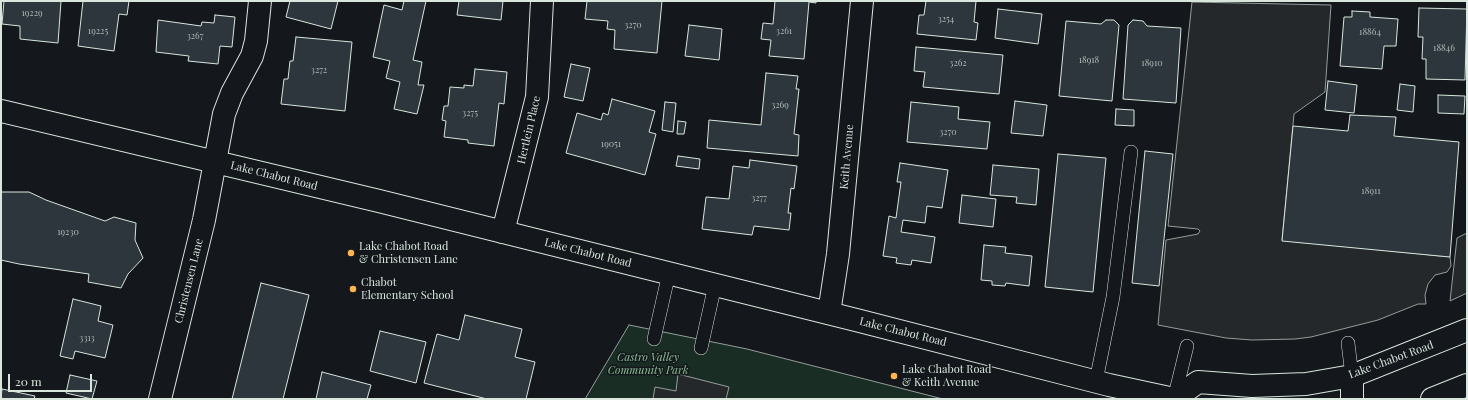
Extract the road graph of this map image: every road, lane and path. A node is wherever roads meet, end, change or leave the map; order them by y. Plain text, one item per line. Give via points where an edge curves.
1 (260, 1) edge
2 (542, 1) edge
3 (862, 1) edge
4 (1, 111) edge
5 (1131, 152) dead end
6 (216, 162) junction
7 (503, 232) junction
8 (669, 273) junction
9 (715, 285) junction
10 (829, 313) junction
11 (1467, 330) edge
12 (654, 339) dead end
13 (1348, 343) dead end
14 (1187, 346) dead end
15 (701, 348) dead end
16 (1352, 376) junction
17 (1096, 381) junction
18 (1467, 385) edge
19 (160, 399) edge
20 (1174, 399) edge
21 (1352, 399) edge
22 (1432, 399) edge

1 - 6 main road, Christensen Lane via 252,56 224,114
2 - 7 main road, Hertlein Place via 537,97
3 - 10 main road, Keith Avenue via 838,254
4 - 6 main road, Lake Chabot Road
5 - 17 lane via 1112,297
6 - 7 main road, Lake Chabot Road
6 - 19 main road, Christensen Lane
7 - 8 main road, Lake Chabot Road
8 - 9 main road, Lake Chabot Road
8 - 12 lane
9 - 10 main road, Lake Chabot Road
9 - 15 lane
10 - 17 main road, Lake Chabot Road
11 - 16 main road, Lake Chabot Road
13 - 16 lane
14 - 20 lane
16 - 20 main road, Lake Chabot Road via 1290,385 1252,386 1198,382
16 - 21 main road
17 - 20 main road, Lake Chabot Road
18 - 22 main road

